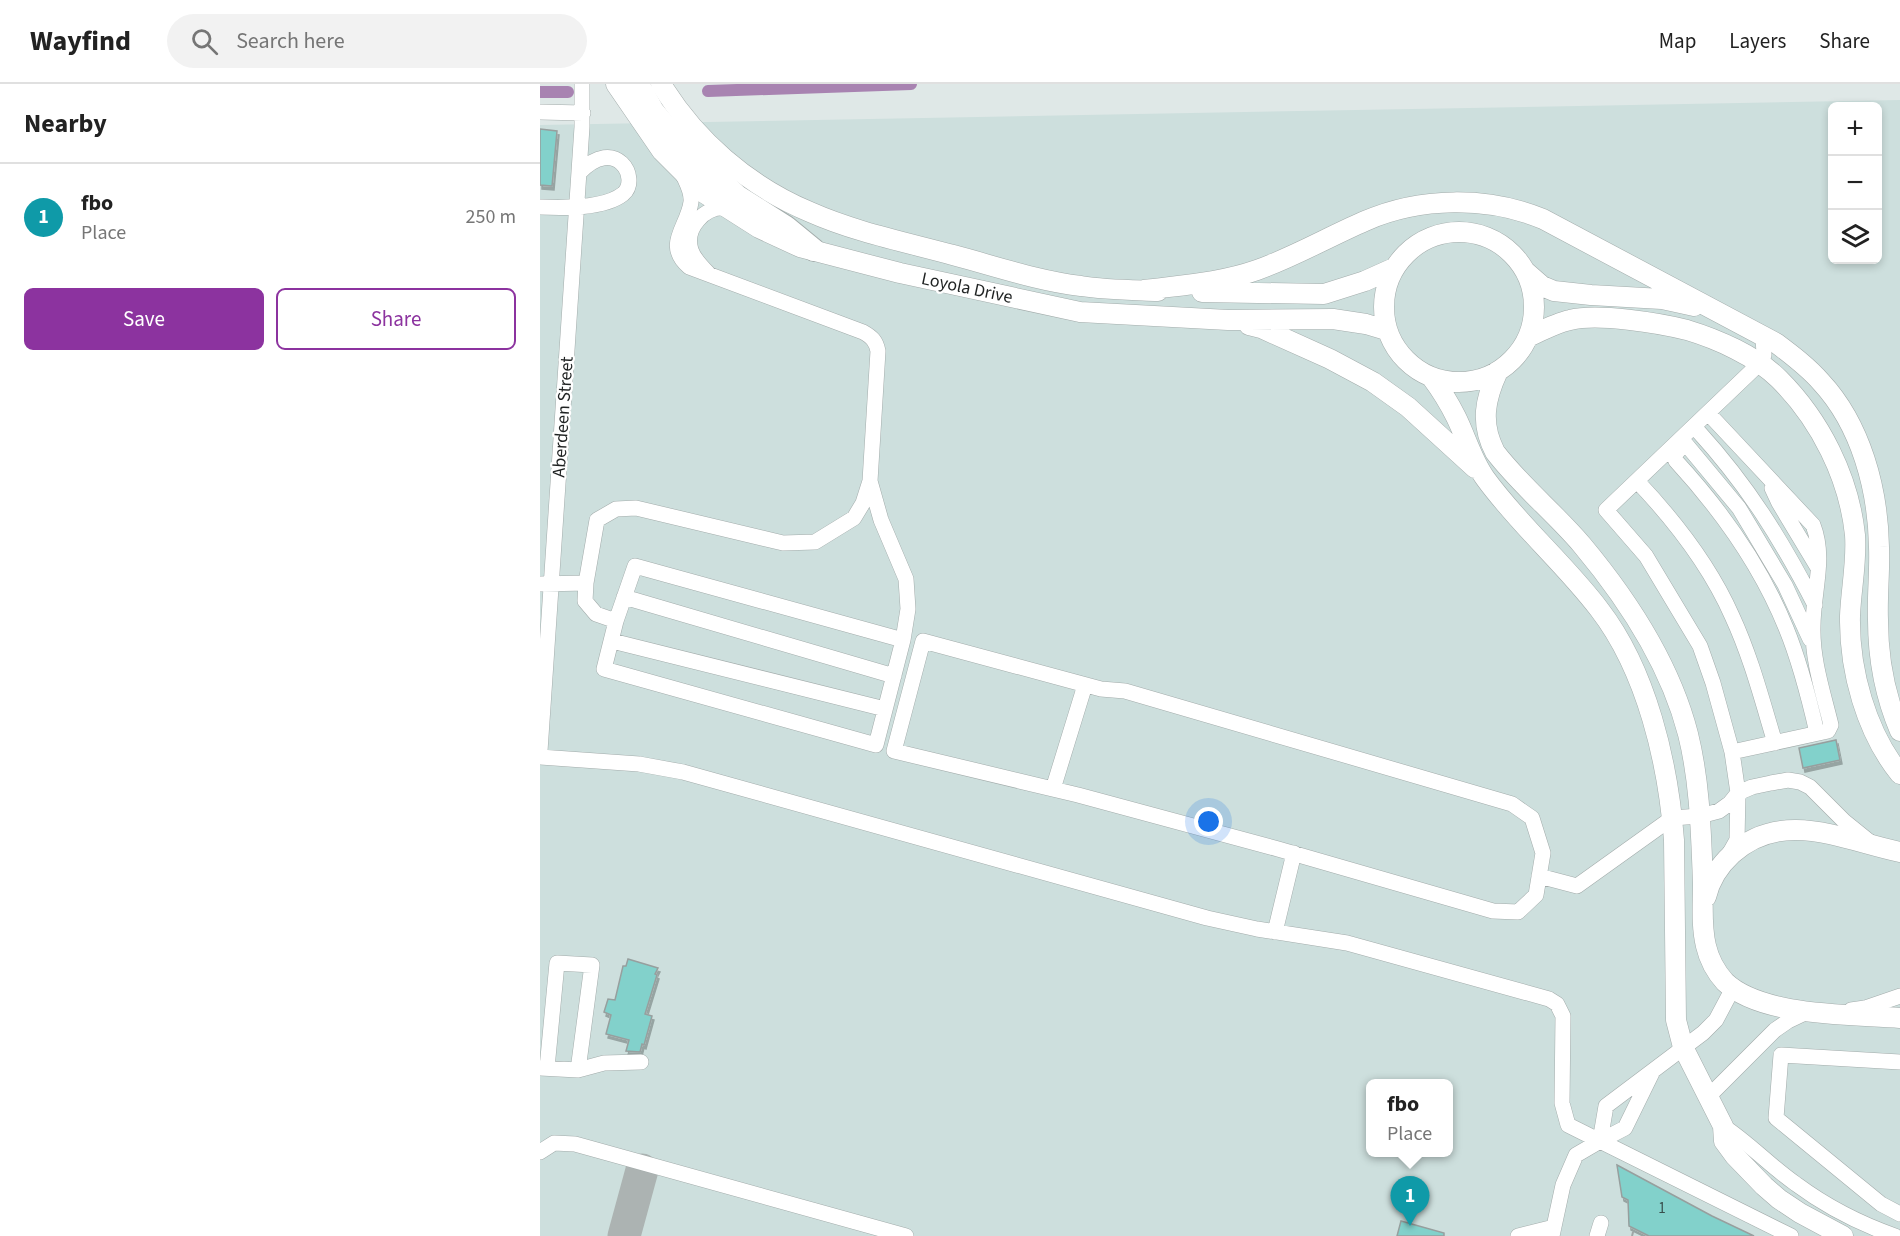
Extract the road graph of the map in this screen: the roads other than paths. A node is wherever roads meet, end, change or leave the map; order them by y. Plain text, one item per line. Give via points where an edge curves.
1 (582, 84) edge
2 (616, 84) edge
3 (638, 84) edge
4 (661, 84) edge
5 (540, 112) edge
6 (582, 113) junction
7 (682, 172) junction
8 (579, 173) junction
9 (540, 207) edge
10 (568, 208) junction
11 (726, 208) junction
12 (814, 250) junction
13 (1394, 268) junction
14 (1526, 272) junction
15 (708, 273) junction
16 (1144, 290) junction
17 (1722, 313) junction
18 (1228, 320) junction
19 (1386, 330) junction
20 (1763, 336) junction
21 (1528, 337) junction
22 (1759, 364) junction
23 (1498, 371) junction
24 (1432, 378) junction
25 (1711, 415) junction
26 (1698, 431) junction
27 (1684, 443) junction
28 (1483, 475) junction
29 (870, 481) junction
30 (1637, 481) junction
31 (586, 583) junction
32 (546, 584) edge
33 (624, 597) junction
34 (1815, 605) junction
35 (616, 621) junction
36 (903, 640) junction
37 (612, 641) junction
38 (1814, 647) junction
39 (894, 676) junction
40 (1085, 685) junction
41 (885, 708) junction
42 (1900, 731) edge
43 (1817, 733) junction
44 (1775, 743) junction
45 (540, 750) edge
46 (1732, 752) junction
47 (540, 757) edge
48 (1900, 774) edge
49 (1053, 789) junction
50 (1738, 793) junction
51 (1700, 816) junction
52 (1672, 818) junction
53 (1878, 847) junction
54 (1900, 852) edge
55 (1294, 854) junction
56 (1727, 858) junction
57 (1539, 876) junction
58 (1704, 908) junction
59 (1275, 932) junction
60 (1733, 988) junction
61 (1900, 994) edge
62 (1810, 1011) junction
63 (1900, 1018) edge
64 (1683, 1047) junction
65 (641, 1062) dead end
66 (1900, 1062) edge
67 (543, 1068) edge
68 (1654, 1068) junction
69 (578, 1070) junction
70 (1707, 1098) junction
71 (1723, 1126) junction
72 (1600, 1141) junction
73 (540, 1152) edge
74 (1900, 1214) edge
75 (1553, 1232) edge
76 (906, 1236) edge
77 (1518, 1236) edge
78 (1791, 1236) edge
79 (1843, 1236) edge
80 (1895, 1236) edge

1 - 6 street, Aberdeen Street
2 - 7 main road, Loyola Drive via 662,151
3 - 12 highway via 653,111 684,148 737,196
4 - 16 main road, Loyola Drive via 693,129 738,170 810,213 1033,276 1078,286
5 - 6 street
6 - 8 street, Aberdeen Street
7 - 11 main road, Loyola Drive
7 - 15 street via 691,204 677,247 689,267
8 - 10 street, Aberdeen Street
8 - 10 street via 597,158 615,158 625,165 628,182 623,194 615,198
9 - 10 street
10 - 32 street, Aberdeen Street
11 - 12 main road, Loyola Drive via 759,228
11 - 15 street via 714,208 703,214 691,233 694,257
12 - 18 main road, Loyola Drive via 1080,312
13 - 14 main road via 1408,250 1427,238 1449,232 1472,232 1494,240 1512,253
13 - 16 main road, Loyola Drive via 1324,294
13 - 19 main road via 1385,287
14 - 17 main road via 1554,291 1662,299
14 - 21 main road via 1533,293 1534,315
15 - 29 street via 872,337 878,351
16 - 17 main road via 1213,282 1255,270 1366,220 1408,207 1471,203 1526,212 1543,219
17 - 20 main road
18 - 19 main road, Loyola Drive via 1333,319
18 - 28 main road via 1261,328 1373,382 1408,407
19 - 24 main road via 1396,350 1412,367
20 - 22 street via 1764,355
20 - 42 main road via 1822,382 1861,447 1877,512 1883,681
21 - 22 main road via 1571,320 1634,321 1695,333
21 - 23 main road via 1516,357
22 - 25 street
22 - 48 main road via 1778,378 1804,410 1844,480 1855,537 1850,618 1858,681 1880,745
23 - 24 main road via 1478,380
23 - 51 main road via 1486,401 1486,426 1492,445 1503,462 1581,544 1654,648 1685,723
24 - 28 main road via 1455,415
25 - 26 street
25 - 30 street
25 - 34 street via 1813,525 1819,539
26 - 27 street
26 - 34 street via 1755,500
27 - 38 street via 1739,508 1785,585
27 - 43 street via 1674,456 1676,460 1735,533 1786,627
28 - 52 main road via 1601,611 1623,646 1657,738
29 - 31 street via 854,518 815,542 783,543 636,507 616,509 597,520
29 - 36 street via 881,520 906,579 908,609
30 - 44 street via 1659,504 1707,570 1732,615 1754,669
30 - 46 street via 1606,510 1646,556 1700,646
31 - 32 street
31 - 35 street via 585,601 596,614
32 - 45 street, Aberdeen Street
33 - 35 street
33 - 36 street via 635,566
33 - 39 street
34 - 38 street
35 - 37 street
36 - 39 street
37 - 41 street
37 - 41 street via 604,669 876,745
38 - 43 street via 1831,725 1828,731
39 - 41 street
40 - 49 street
40 - 49 street via 923,641 894,751
40 - 57 street via 1125,691 1512,804 1532,818 1543,853
43 - 44 street
44 - 46 street
46 - 50 street
47 - 59 street via 639,764 683,772 1207,918
49 - 55 street
50 - 51 street via 1725,807
50 - 53 street via 1771,783 1800,782
50 - 56 street via 1737,840
51 - 52 street
51 - 58 main road
52 - 57 street via 1578,886
52 - 64 main road via 1676,1020
53 - 54 main road
53 - 56 main road via 1827,834 1776,830 1744,843
55 - 57 street via 1493,911 1518,912 1536,895
55 - 59 street
56 - 58 main road via 1708,886
58 - 60 main road via 1709,957
59 - 72 street via 1379,951 1557,1004 1563,1016 1562,1103 1568,1125
60 - 62 main road via 1764,1004
60 - 64 street via 1716,1020
61 - 62 street via 1856,1010
62 - 63 main road
62 - 70 street via 1775,1030
64 - 68 street
64 - 70 main road
65 - 69 street via 604,1063
66 - 74 street via 1781,1055 1776,1118 1881,1204
67 - 69 street
67 - 69 street via 557,963 592,965
68 - 72 street via 1625,1128
68 - 72 street via 1606,1106
70 - 71 main road
71 - 79 main road via 1724,1141 1764,1186 1800,1213
71 - 80 street via 1839,1214
72 - 75 street via 1576,1155 1563,1185
72 - 78 street
73 - 76 street via 554,1143 575,1144
75 - 77 street

